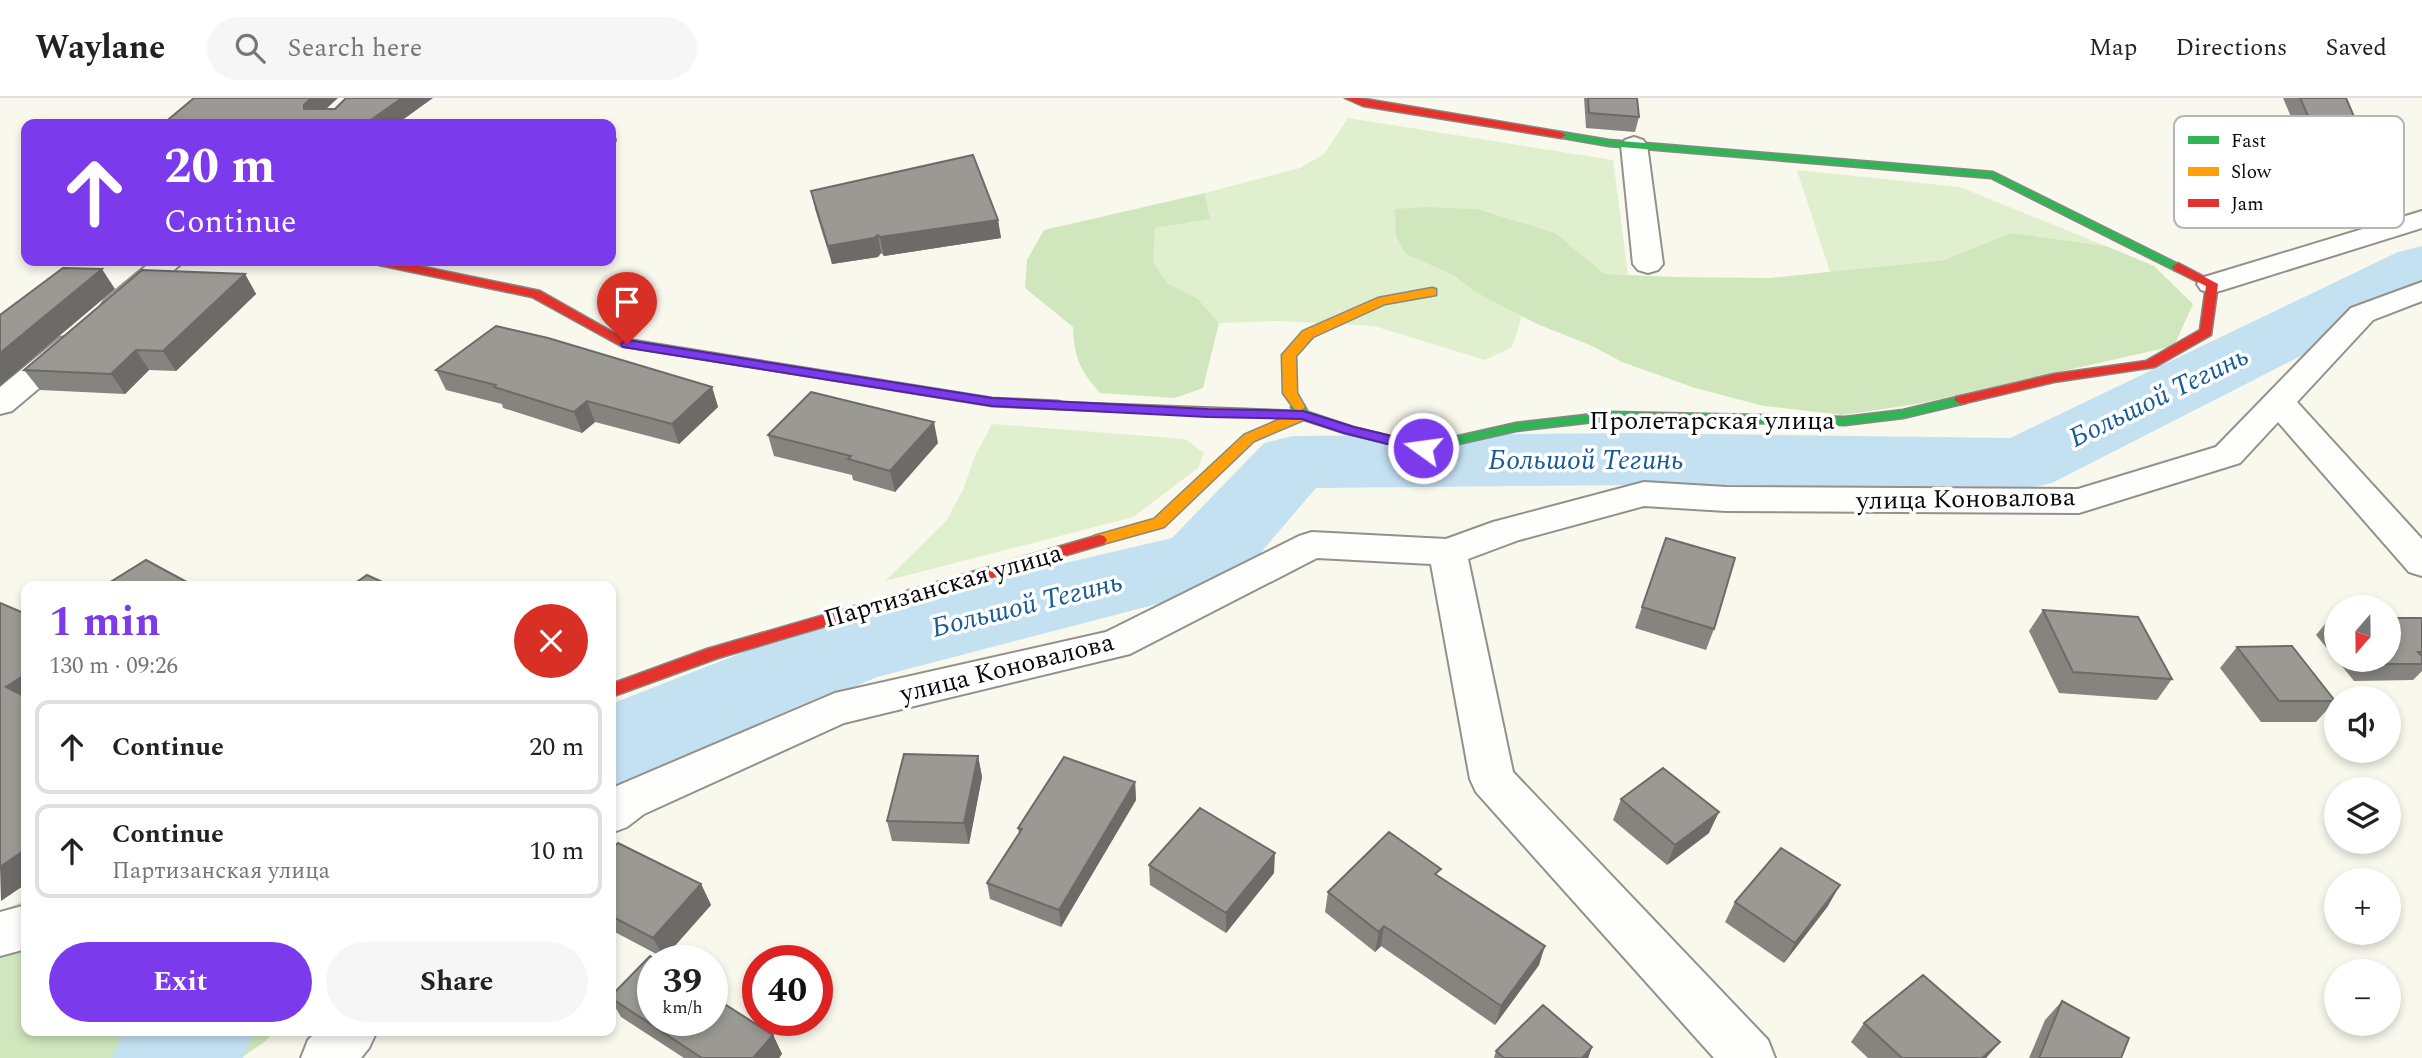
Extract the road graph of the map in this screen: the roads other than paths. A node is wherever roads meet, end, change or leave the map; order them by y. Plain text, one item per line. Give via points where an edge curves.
1 (1350, 98) edge
2 (1634, 145) junction
3 (2422, 219) edge
4 (2404, 225) edge
5 (2393, 228) edge
6 (1648, 264) dead end
7 (163, 266) edge
8 (403, 266) edge
9 (2212, 284) junction
10 (2422, 291) edge
11 (1432, 292) dead end
12 (2280, 402) junction
13 (0, 404) edge
14 (1303, 415) junction
15 (1448, 552) junction
16 (2422, 563) edge
17 (616, 689) edge
18 (616, 810) edge
19 (21, 928) edge
20 (0, 934) edge
21 (347, 1036) edge
22 (327, 1058) edge
23 (1749, 1058) edge

1 - 2 street
2 - 6 street
2 - 9 street via 1993,175
3 - 4 street
5 - 9 street
7 - 13 street
8 - 14 street via 536,294 627,344 992,402
9 - 14 street, Пролетарская улица via 2206,332 2150,364 2054,378 1903,414 1845,421 1611,416 1516,427 1423,448
10 - 12 street, улица Коновалова via 2362,314
11 - 14 street via 1382,301 1308,334 1289,355 1290,393
12 - 15 street, улица Коновалова via 2228,455 2079,501 1726,499 1644,494 1506,531
12 - 16 street
14 - 17 street, Партизанская улица via 1249,438 1159,523 713,653
15 - 18 street, улица Коновалова via 1312,545 1116,644 835,709
15 - 23 street via 1492,779
19 - 20 street
21 - 22 street

